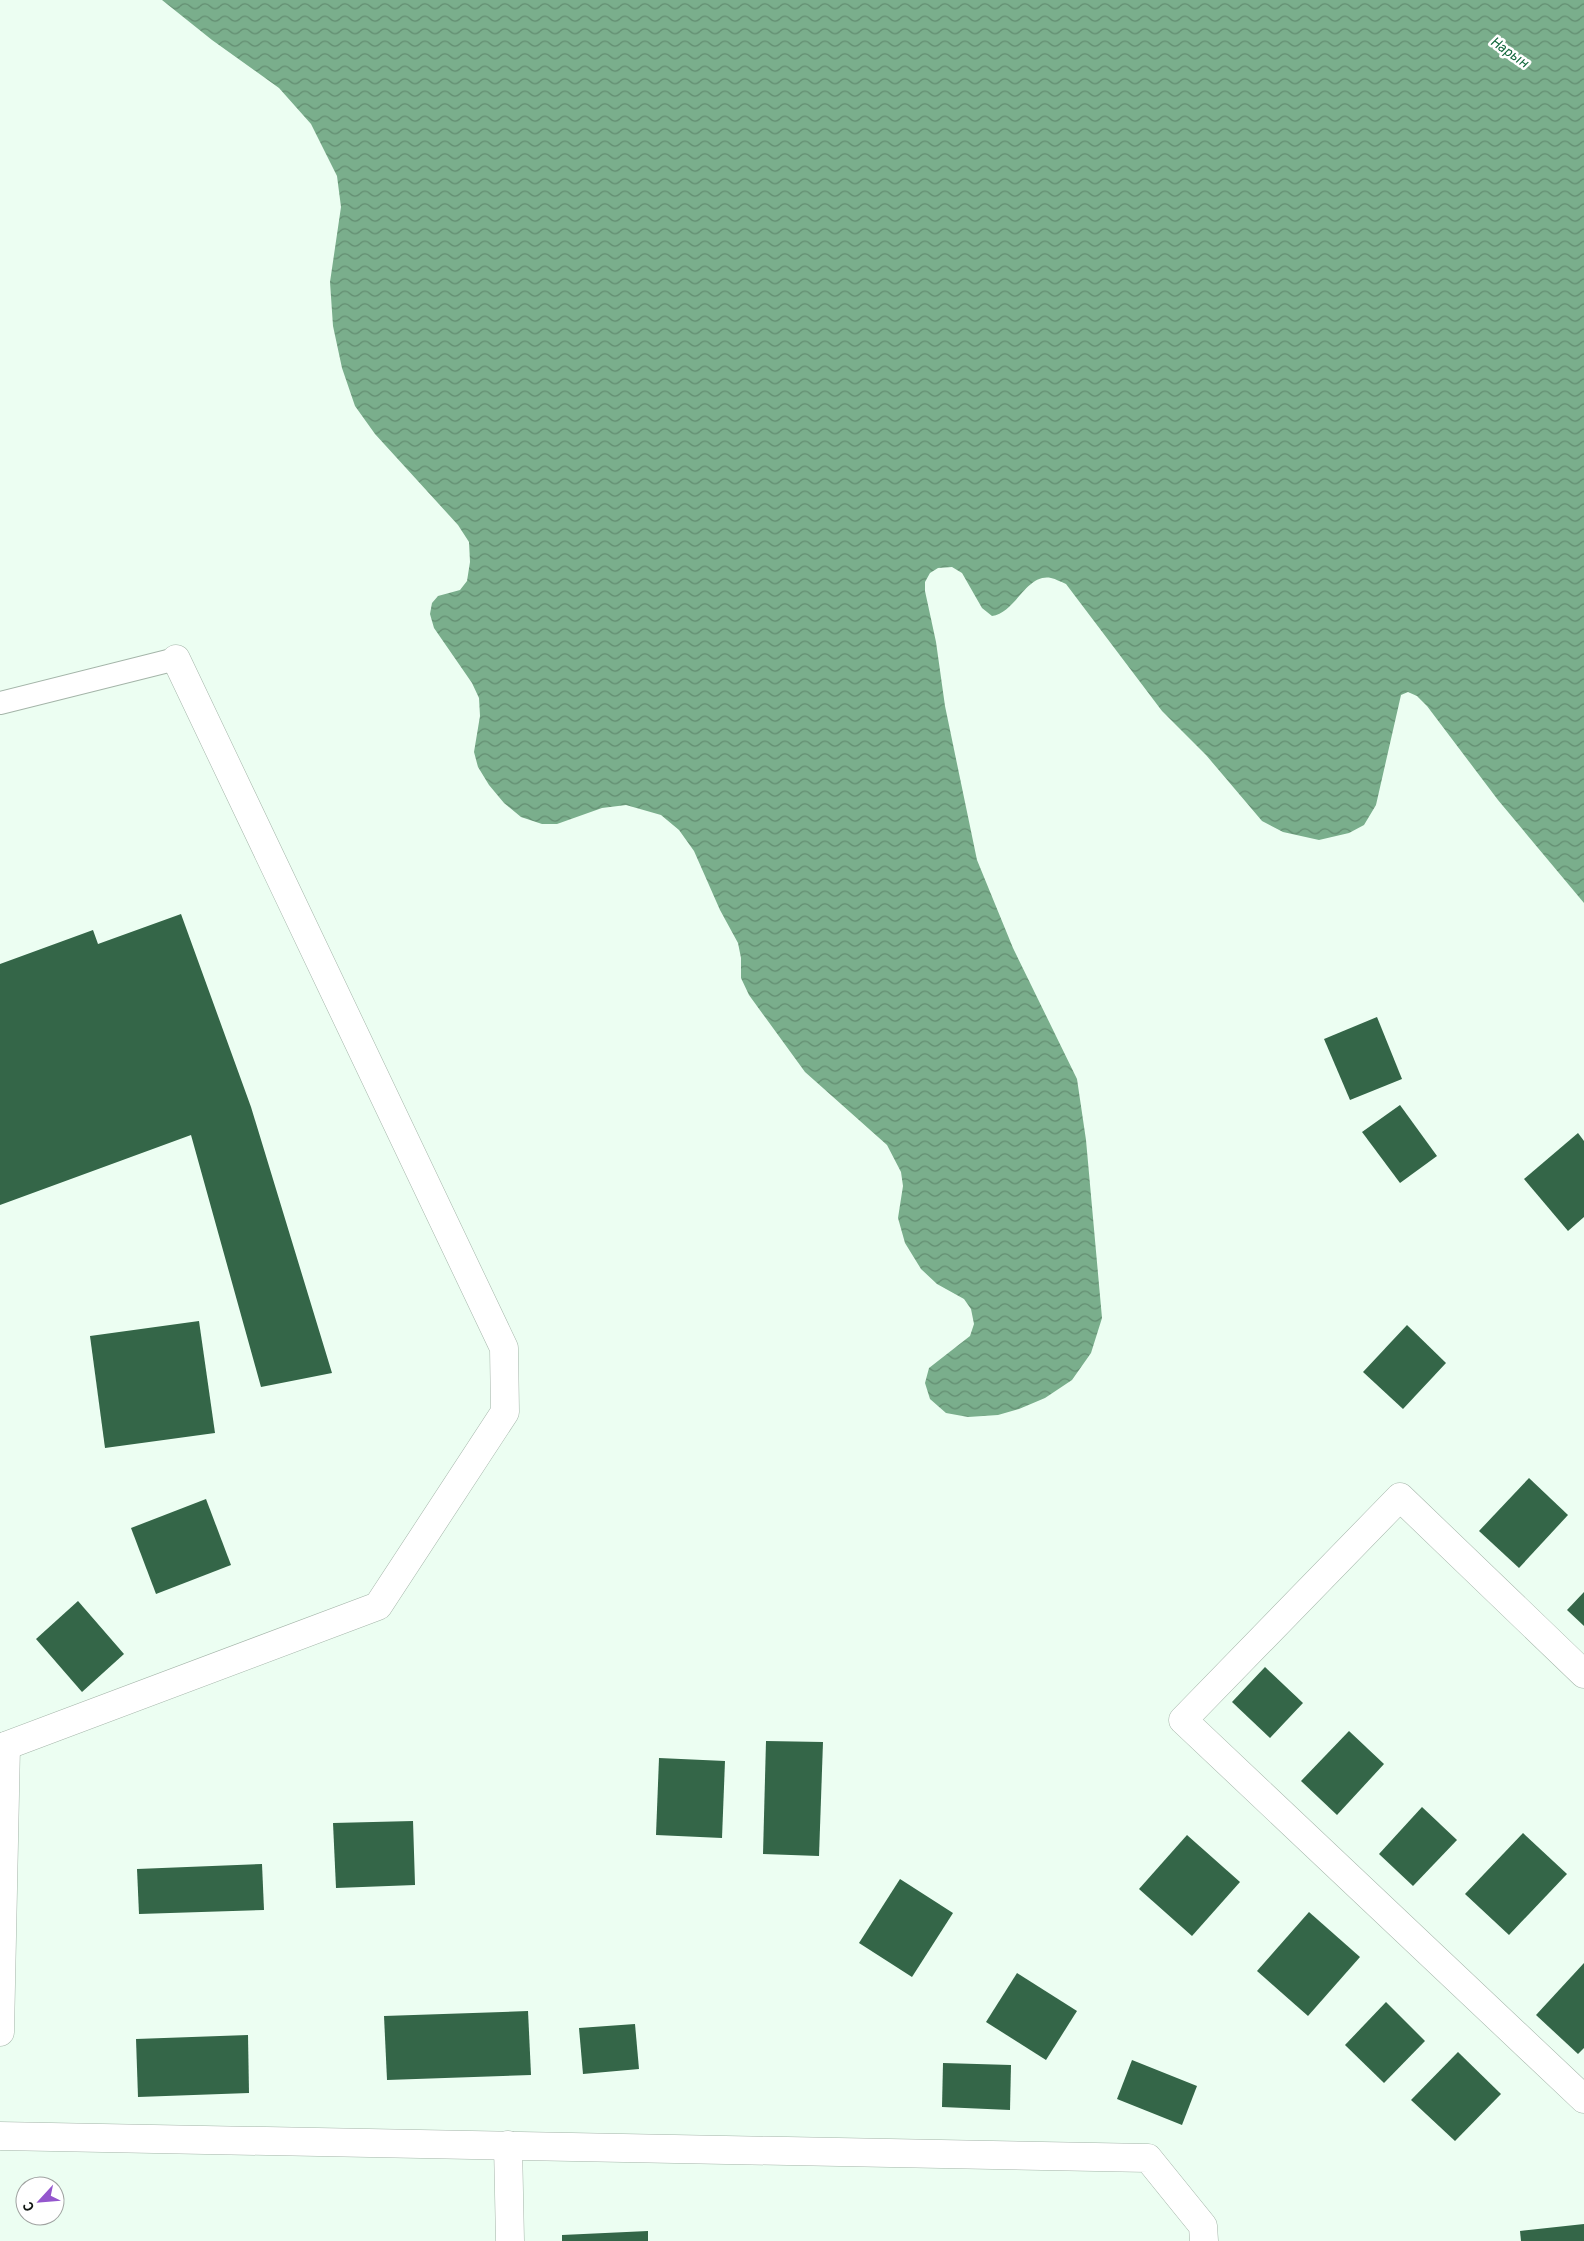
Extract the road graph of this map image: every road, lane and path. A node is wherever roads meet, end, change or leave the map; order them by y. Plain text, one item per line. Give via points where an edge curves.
1 (176, 659) joint
2 (0, 703) edge
3 (1584, 1674) edge
4 (3, 1747) edge
5 (0, 2032) edge
6 (1584, 2100) edge
7 (0, 2136) edge
8 (508, 2146) junction
9 (510, 2241) edge
10 (1204, 2241) edge

1 - 2 lane
1 - 4 street via 504,1348 504,1412 378,1606
3 - 6 street via 1400,1498 1183,1720
4 - 5 street
7 - 8 street
8 - 9 street
8 - 10 street via 1148,2158 1203,2226

